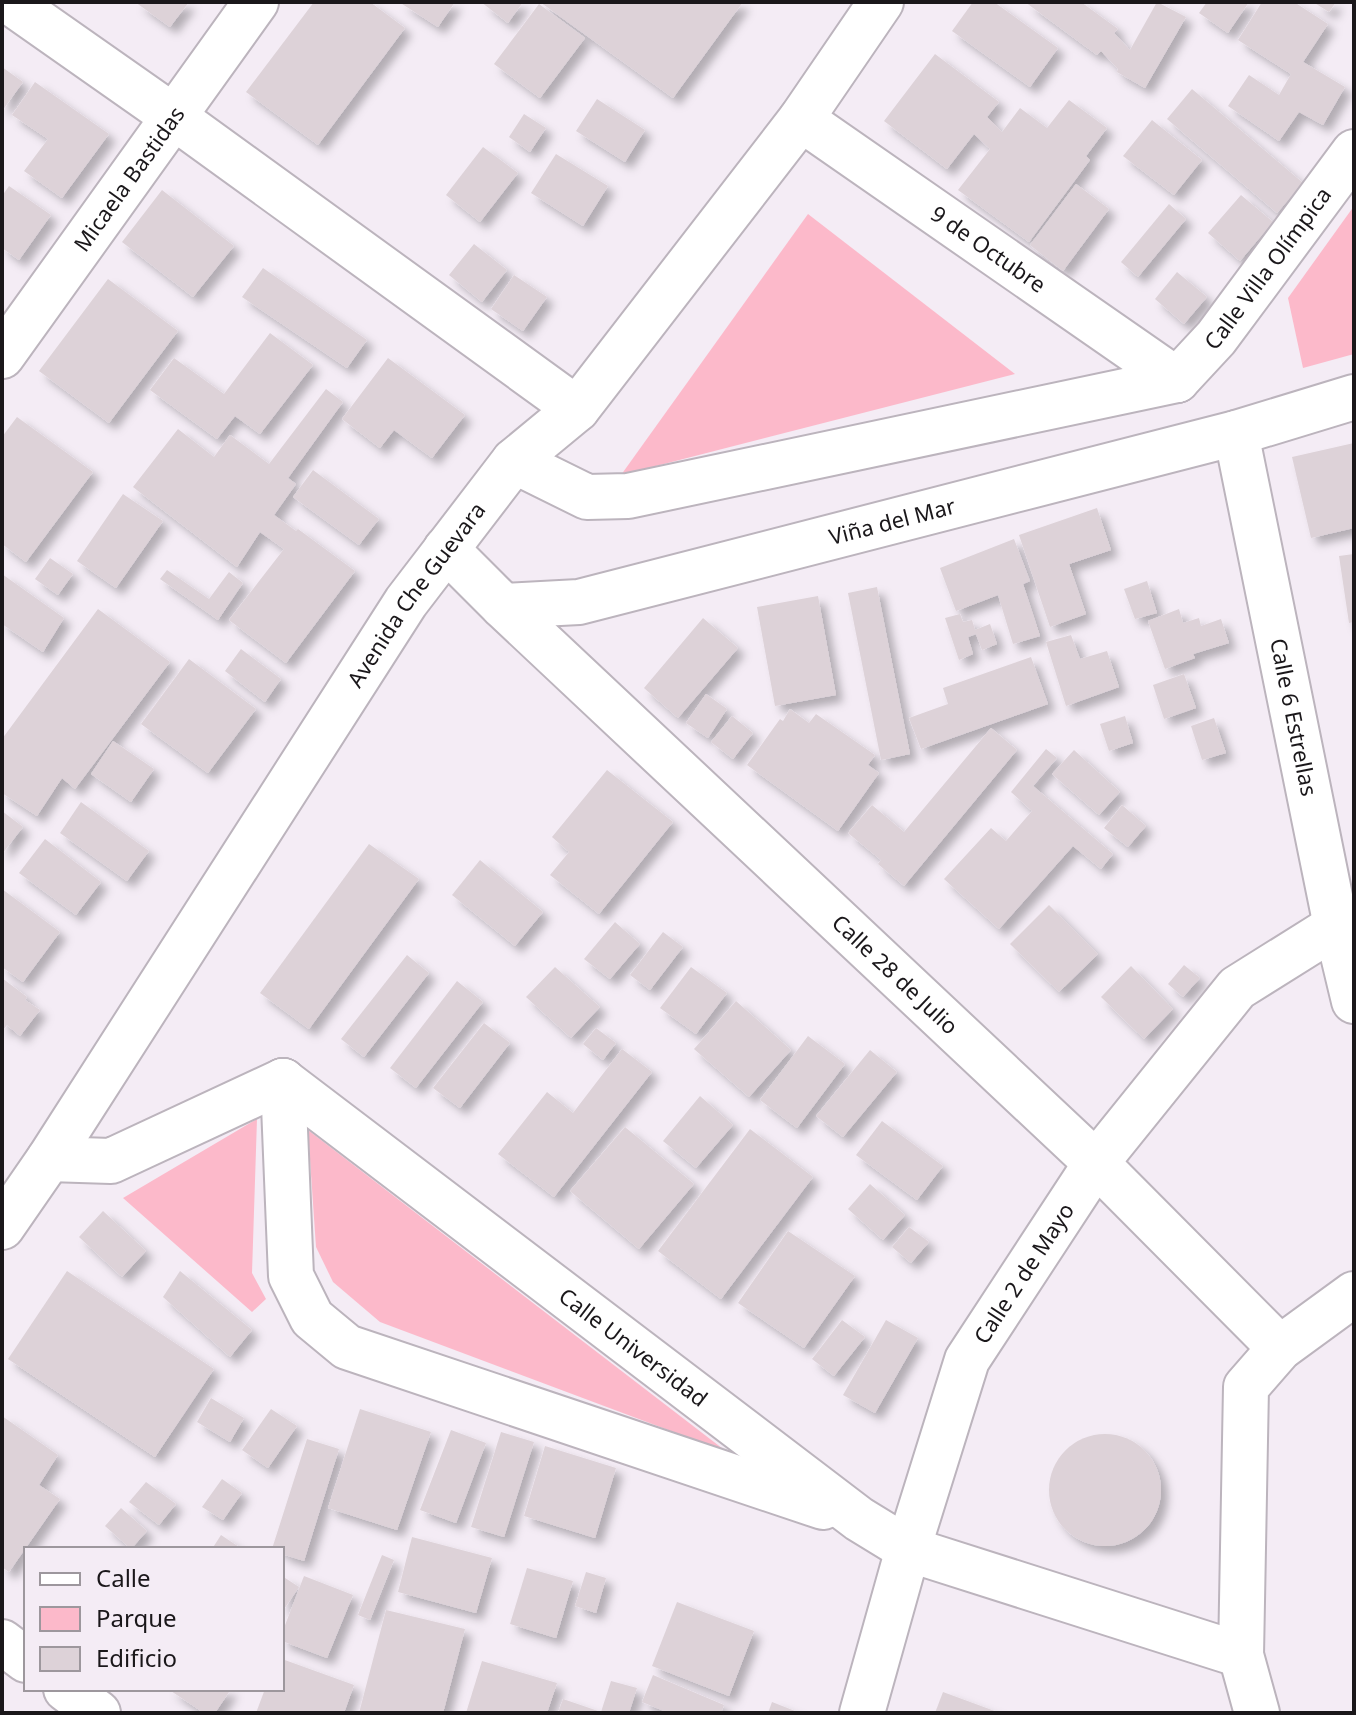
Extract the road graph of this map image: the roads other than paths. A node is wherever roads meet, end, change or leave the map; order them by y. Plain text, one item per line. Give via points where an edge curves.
1 (10, 2) edge
2 (256, 2) edge
3 (881, 2) edge
4 (174, 117) junction
5 (801, 119) junction
6 (1354, 152) edge
7 (2, 356) edge
8 (1177, 380) junction
9 (1354, 397) edge
10 (577, 409) junction
11 (1236, 433) junction
12 (514, 461) junction
13 (446, 549) junction
14 (503, 606) junction
15 (1336, 926) junction
16 (1354, 1001) edge
17 (283, 1081) junction
18 (49, 1159) junction
19 (1096, 1163) junction
20 (2, 1227) edge
21 (1354, 1294) edge
22 (1280, 1348) junction
23 (859, 1519) junction
24 (908, 1549) junction
25 (2, 1642) edge
26 (1241, 1655) junction
27 (24, 1658) edge
28 (69, 1691) edge
29 (98, 1713) edge
30 (862, 1713) edge
31 (1257, 1713) edge

1 - 4 street
2 - 4 street, Micaela Bastidas
3 - 5 street, Avenida Che Guevara
4 - 7 street, Micaela Bastidas
4 - 10 street
5 - 8 street, 9 de Octubre
5 - 10 street, Avenida Che Guevara
6 - 8 street, Calle Villa Olímpica via 1216,338
8 - 12 street via 628,496 587,497
9 - 11 street, Viña del Mar
10 - 12 street, Avenida Che Guevara
11 - 14 street, Viña del Mar via 579,602
11 - 15 street, Calle 6 Estrellas
12 - 13 street, Avenida Che Guevara
13 - 14 street
13 - 18 street, Avenida Che Guevara via 406,602
14 - 19 street, Calle 28 de Julio
15 - 16 street, Calle 6 Estrellas
15 - 19 street, Calle 2 de Mayo via 1237,988
17 - 18 street via 111,1161
17 - 23 street, Calle Universidad
17 - 23 street via 291,1276 312,1318 347,1347
18 - 20 street, Avenida Che Guevara
19 - 22 street, Calle 28 de Julio
19 - 24 street, Calle 2 de Mayo via 967,1360
21 - 22 street
22 - 26 street via 1246,1387
23 - 24 street, Calle Universidad
24 - 26 street, Calle Universidad
24 - 30 street, Calle 2 de Mayo
25 - 27 street
26 - 31 street
28 - 29 street

